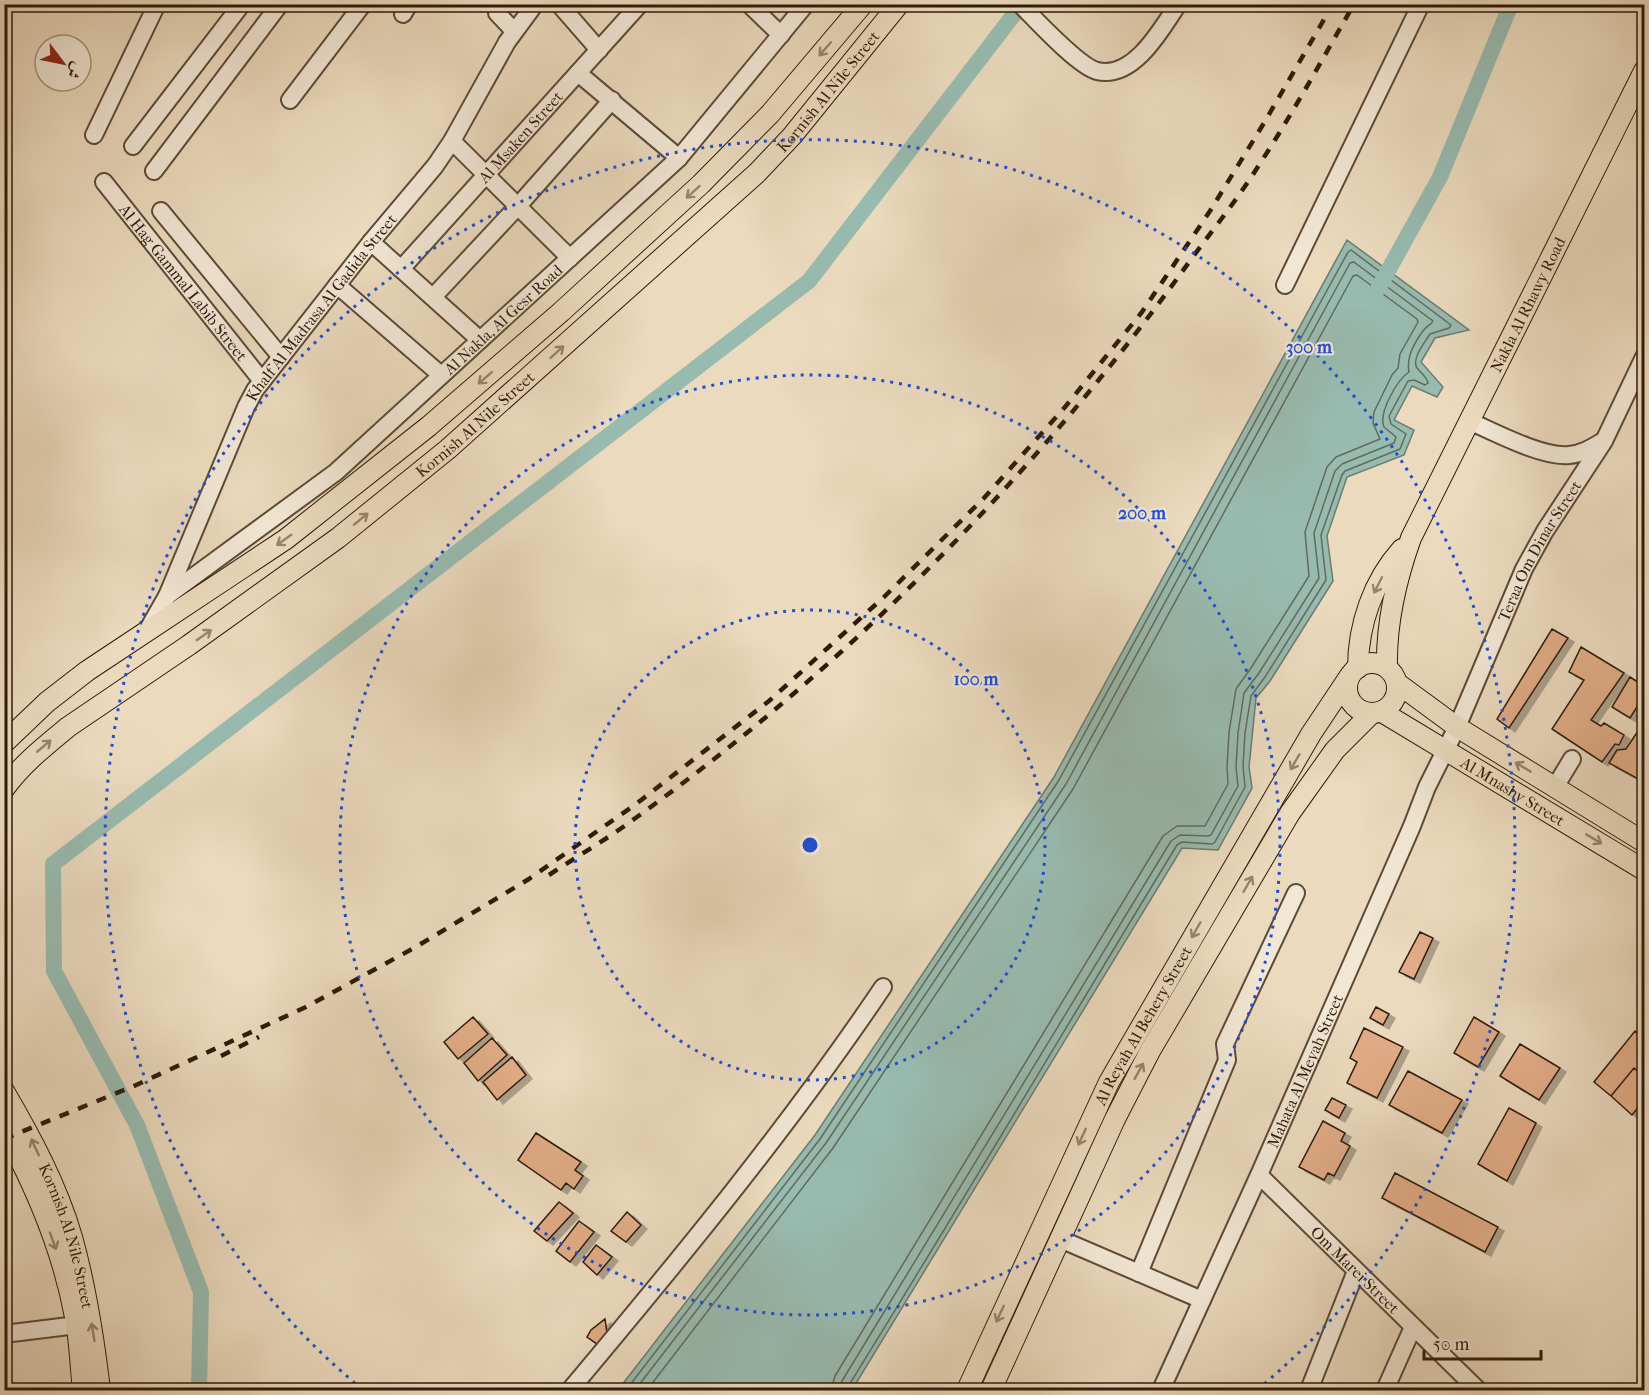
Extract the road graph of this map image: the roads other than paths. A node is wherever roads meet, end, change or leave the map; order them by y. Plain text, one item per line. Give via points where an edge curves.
1 (158, 4) edge
2 (242, 4) edge
3 (280, 4) edge
4 (363, 4) edge
5 (535, 4) edge
6 (559, 4) edge
7 (640, 4) edge
8 (749, 4) edge
9 (806, 4) edge
10 (863, 4) edge
11 (899, 4) edge
12 (1020, 4) edge
13 (1178, 4) edge
14 (1421, 4) edge
15 (497, 13) dead end
16 (514, 31) junction
17 (781, 35) junction
18 (599, 50) junction
19 (1644, 71) edge
20 (578, 73) junction
21 (290, 100) dead end
22 (612, 100) junction
23 (94, 135) dead end
24 (452, 141) junction
25 (133, 146) dead end
26 (679, 158) junction
27 (154, 171) dead end
28 (486, 175) junction
29 (104, 182) dead end
30 (518, 206) junction
31 (161, 211) dead end
32 (371, 242) junction
33 (570, 258) junction
34 (401, 268) junction
35 (337, 285) junction
36 (1284, 285) dead end
37 (433, 297) junction
38 (480, 340) junction
39 (281, 357) junction
40 (1643, 365) edge
41 (441, 375) junction
42 (262, 381) junction
43 (1469, 421) junction
44 (1604, 441) junction
45 (1411, 537) junction
46 (167, 596) junction
47 (147, 632) junction
48 (1354, 672) junction
49 (1392, 675) junction
50 (1376, 713) junction
51 (1457, 727) junction
52 (1311, 734) junction
53 (4, 743) edge
54 (1335, 750) junction
55 (1446, 750) junction
56 (1572, 759) dead end
57 (1555, 787) junction
58 (4, 789) edge
59 (1644, 842) edge
60 (1644, 870) edge
61 (1296, 893) dead end
62 (883, 987) dead end
63 (4, 1091) edge
64 (4, 1129) edge
65 (1259, 1175) junction
66 (47, 1195) junction
67 (1060, 1239) junction
68 (1356, 1271) junction
69 (1139, 1273) junction
70 (1202, 1300) junction
71 (77, 1325) junction
72 (1413, 1326) junction
73 (4, 1334) edge
74 (1470, 1387) edge
75 (82, 1390) edge
76 (100, 1390) edge
77 (570, 1390) edge
78 (967, 1390) edge
79 (991, 1390) edge
80 (1161, 1390) edge
81 (1309, 1390) edge
82 (1385, 1390) edge

1 - 23 street
2 - 25 street
3 - 27 street
4 - 21 street
5 - 16 street, Khalf Al Madrasa Al Gadida Street
6 - 18 street
7 - 18 street, Al Msaken Street
8 - 17 street
9 - 17 street, Al Nakla, Al Gesr Road
10 -> 47 main road, Kornish Al Nile Street via 736,150 561,312 322,512
58 -> 11 main road, Kornish Al Nile Street via 40,749 68,727 303,565 448,449 757,173
12 - 13 street via 1082,63 1098,72 1119,70 1140,56
14 - 36 street
15 - 16 street
16 - 24 street, Khalf Al Madrasa Al Gadida Street
17 - 26 street, Al Nakla, Al Gesr Road
18 - 20 street, Al Msaken Street
19 - 43 main road, Nakla Al Rhawy Road
20 - 22 street
20 - 28 street, Al Msaken Street
22 - 26 street
22 - 30 street
24 - 28 street
24 - 32 street, Khalf Al Madrasa Al Gadida Street
26 - 33 street, Al Nakla, Al Gesr Road
28 - 30 street
28 - 34 street, Al Msaken Street
29 - 42 street, Al Hag Gammal Labib Street
30 - 33 street
30 - 37 street
31 - 39 street
32 - 34 street
32 - 35 street, Khalf Al Madrasa Al Gadida Street
33 - 38 street, Al Nakla, Al Gesr Road
34 - 37 street
35 - 39 street, Khalf Al Madrasa Al Gadida Street
35 - 41 street
37 - 38 street
38 - 41 street, Al Nakla, Al Gesr Road
39 - 42 street, Khalf Al Madrasa Al Gadida Street
40 - 44 street, Teraa Om Dinar Street
41 - 46 street, Al Nakla, Al Gesr Road via 336,472
42 - 46 street, Khalf Al Madrasa Al Gadida Street via 246,407
43 - 44 street via 1552,454 1587,451
43 - 45 main road, Nakla Al Rhawy Road
44 - 51 street, Teraa Om Dinar Street via 1524,569
45 -> 48 main road, Nakla Al Rhawy Road via 1386,570 1368,608
45 - 49 main road, Nakla Al Rhawy Road via 1397,580 1386,642
46 - 47 street, Khalf Al Madrasa Al Gadida Street
47 - 53 main road, Kornish Al Nile Street via 63,689
48 - 49 main road via 1372,663
48 - 50 main road via 1347,687 1348,697 1361,711
48 - 52 main road, Al Reyah Al Behery Street
49 - 50 main road via 1395,700
49 - 51 main road, Al Mnashy Street
50 - 54 main road, Al Reyah Al Behery Street
50 - 55 main road, Al Mnashy Street
51 - 55 street, Teraa Om Dinar Street
57 -> 51 main road, Al Mnashy Street
52 - 54 main road
52 -> 78 main road, Al Reyah Al Behery Street via 1108,1082
67 -> 54 main road, Al Reyah Al Behery Street via 1114,1119 1150,1051 1290,813
55 -> 60 main road, Al Mnashy Street
55 - 65 street, Mahata Al Meyah Street
56 - 57 street
57 - 59 main road, Al Mnashy Street
61 - 69 street via 1225,1044 1227,1060
62 - 77 street via 761,1156
66 -> 63 main road, Kornish Al Nile Street via 27,1131
64 - 66 main road, Kornish Al Nile Street
65 - 68 street, Om Marei Street
65 - 70 street, Mahata Al Meyah Street
66 -> 71 main road, Kornish Al Nile Street
76 -> 66 main road, Kornish Al Nile Street via 94,1339 71,1235
67 - 69 street
67 - 79 main road, Al Reyah Al Behery Street
68 - 72 street, Om Marei Street
68 - 81 street
69 - 70 street
70 - 80 street, Mahata Al Meyah Street
71 - 73 street
71 - 75 main road, Kornish Al Nile Street
72 - 74 street, Om Marei Street
72 - 82 street

